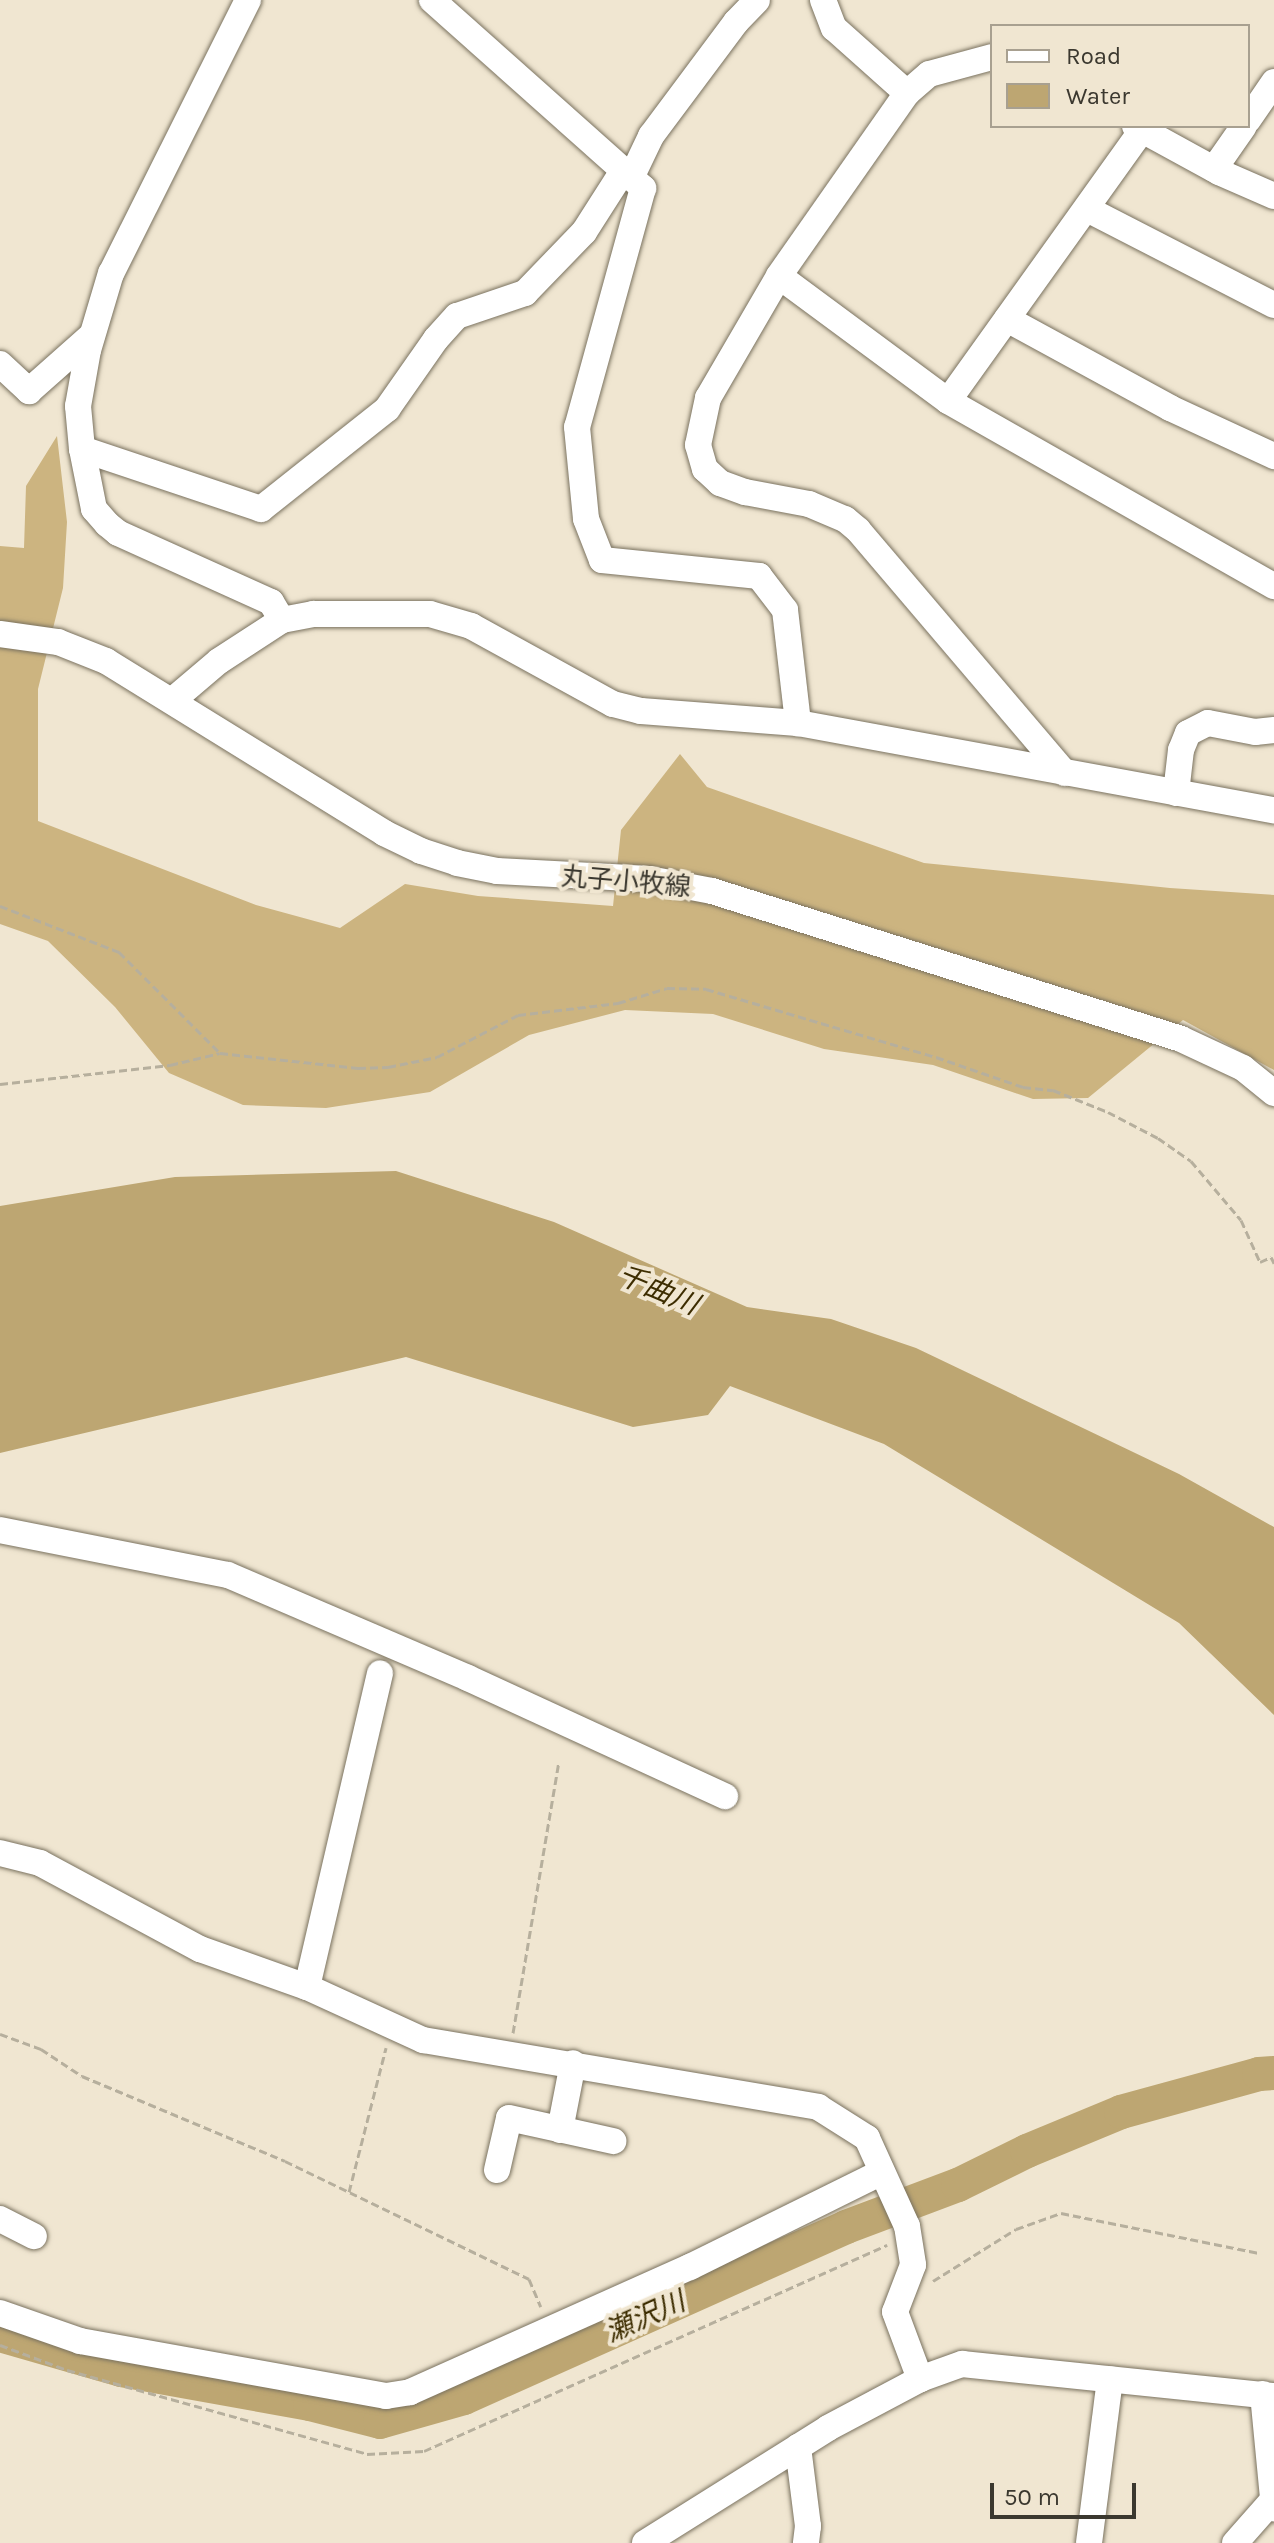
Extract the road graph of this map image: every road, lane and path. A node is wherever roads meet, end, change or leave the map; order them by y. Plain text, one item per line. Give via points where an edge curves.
1 (248, 0) edge
2 (432, 0) edge
3 (757, 0) edge
4 (823, 0) edge
5 (990, 58) edge
6 (1274, 82) edge
7 (907, 93) junction
8 (1250, 117) edge
9 (1138, 128) edge
10 (1243, 128) edge
11 (1214, 169) junction
12 (627, 175) junction
13 (1274, 196) edge
14 (1087, 209) junction
15 (779, 276) junction
16 (1274, 305) edge
17 (1007, 319) junction
18 (92, 335) junction
19 (0, 364) edge
20 (948, 401) junction
21 (82, 449) junction
22 (1274, 456) edge
23 (1274, 586) edge
24 (282, 620) junction
25 (0, 634) edge
26 (173, 700) junction
27 (798, 723) junction
28 (1274, 730) edge
29 (1065, 773) junction
30 (1176, 793) junction
31 (1274, 810) edge
32 (0, 906) edge
33 (220, 1053) junction
34 (0, 1084) edge
35 (1274, 1093) edge
36 (1274, 1263) edge
37 (0, 1530) edge
38 (380, 1673) dead end
39 (559, 1762) dead end
40 (725, 1796) dead end
41 (0, 1853) edge
42 (307, 1987) junction
43 (392, 2026) junction
44 (0, 2034) edge
45 (509, 2053) junction
46 (573, 2063) junction
47 (560, 2130) junction
48 (613, 2141) dead end
49 (497, 2170) dead end
50 (885, 2180) junction
51 (349, 2192) junction
52 (0, 2219) edge
53 (34, 2236) dead end
54 (1259, 2253) dead end
55 (907, 2281) junction
56 (0, 2313) edge
57 (551, 2329) junction
58 (920, 2379) junction
59 (1110, 2379) junction
60 (1268, 2395) edge
61 (798, 2447) junction
62 (1273, 2504) edge
63 (645, 2543) edge
64 (806, 2543) edge
65 (1089, 2543) edge
66 (1235, 2543) edge

1 - 18 street via 111,273
2 - 12 street
3 - 12 street
4 - 7 street via 834,28
5 - 7 street via 929,74
6 - 8 street
7 - 15 street
9 - 11 street
9 - 14 street
10 - 11 street
11 - 13 street
12 - 21 street via 584,232 525,293 457,316 387,409 261,509
12 - 27 street via 643,188 577,427 586,519 602,560 759,576 785,610
14 - 16 street
14 - 17 street
15 - 20 street
15 - 29 street via 701,415 698,445 705,469 720,483 745,492 809,504 845,519
17 - 20 street
17 - 22 street via 1170,408
18 - 19 street via 29,391
18 - 21 street via 78,406
20 - 23 street
21 - 24 street via 94,509 107,524 271,602
24 - 26 street via 219,661
24 - 27 street via 313,614 430,614 471,626 613,704 672,715
25 - 26 street, 丸子小牧線 via 84,650
26 - 35 street, 丸子小牧線 via 421,851 497,871 649,879 712,891 1181,1039 1243,1068
27 - 29 street
28 - 30 street via 1208,723 1188,733
29 - 30 street
30 - 31 street
32 - 33 path via 119,952
33 - 34 path via 170,1065
33 - 36 path via 388,1067 437,1057 518,1015 618,1003 667,988 706,989 1023,1087 1053,1090 1108,1112 1191,1161 1241,1220 1260,1262 1271,1257
37 - 40 street via 228,1575
38 - 42 street
39 - 45 path
41 - 42 street via 40,1863 200,1949
42 - 43 street
43 - 45 street via 423,2040
43 - 51 path
44 - 51 path via 41,2049 82,2076
45 - 46 street
46 - 47 street
46 - 50 street via 818,2107 867,2138
47 - 48 street
47 - 49 street via 509,2118
50 - 55 street via 907,2226 913,2265
50 - 57 street
51 - 57 path via 529,2279
52 - 53 street
54 - 55 path via 1061,2213 1016,2229 938,2279
55 - 58 street via 895,2312
56 - 57 street via 80,2341 386,2396 410,2392
58 - 59 street via 962,2364
58 - 61 street
59 - 60 street
59 - 65 street
60 - 62 street
61 - 63 street
61 - 64 street
62 - 66 street

